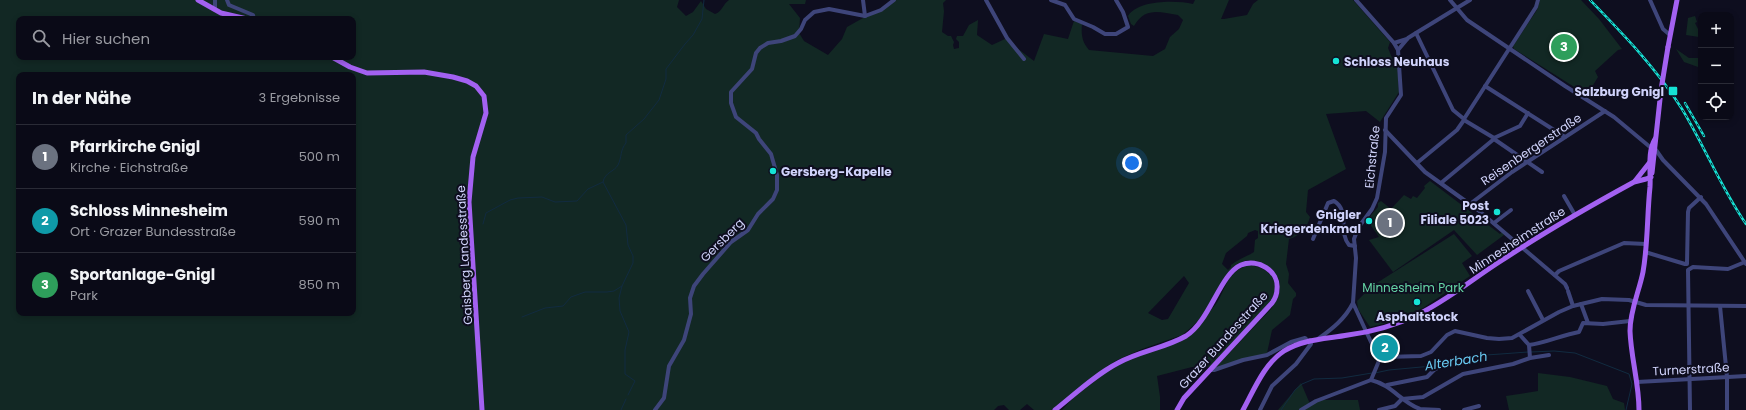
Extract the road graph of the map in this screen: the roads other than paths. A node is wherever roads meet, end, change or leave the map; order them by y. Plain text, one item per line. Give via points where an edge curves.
1 (198, 0) edge
2 (214, 0) edge
3 (227, 0) edge
4 (863, 0) edge
5 (894, 0) edge
6 (986, 0) edge
7 (1051, 0) edge
8 (1116, 0) edge
9 (1357, 0) edge
10 (1450, 0) edge
11 (1470, 0) edge
12 (1538, 0) edge
13 (1650, 0) edge
14 (1677, 0) edge
15 (1456, 8) junction
16 (216, 11) junction
17 (230, 16) edge
18 (253, 16) edge
19 (865, 16) junction
20 (1416, 33) junction
21 (1670, 35) junction
22 (1408, 38) junction
23 (1394, 43) junction
24 (1509, 49) junction
25 (1398, 50) junction
26 (1024, 59) dead end
27 (337, 60) edge
28 (1485, 86) junction
29 (1605, 111) junction
30 (1528, 114) junction
31 (1464, 120) junction
32 (1385, 130) junction
33 (1565, 137) junction
34 (1654, 149) junction
35 (1652, 160) junction
36 (1663, 160) junction
37 (1417, 162) junction
38 (1528, 162) junction
39 (1542, 172) dead end
40 (1642, 173) junction
41 (1651, 177) junction
42 (1634, 182) junction
43 (1441, 183) junction
44 (1650, 190) junction
45 (1564, 196) dead end
46 (1701, 197) junction
47 (1470, 204) junction
48 (1511, 210) dead end
49 (1575, 215) junction
50 (1494, 223) junction
51 (1313, 239) dead end
52 (1646, 244) junction
53 (1355, 246) junction
54 (1522, 247) junction
55 (1645, 252) junction
56 (1745, 263) edge
57 (1555, 275) junction
58 (1528, 291) dead end
59 (1634, 301) junction
60 (1353, 303) junction
61 (1581, 304) junction
62 (1689, 305) junction
63 (1572, 306) junction
64 (1720, 306) junction
65 (1746, 306) edge
66 (1543, 320) junction
67 (1630, 321) junction
68 (1588, 323) junction
69 (1366, 332) junction
70 (1520, 335) junction
71 (1318, 339) junction
72 (1309, 341) junction
73 (1530, 352) junction
74 (1549, 355) dead end
75 (1381, 356) junction
76 (1439, 367) dead end
77 (1211, 370) junction
78 (1746, 376) edge
79 (1727, 377) junction
80 (1690, 379) junction
81 (1371, 380) junction
82 (1637, 382) junction
83 (1387, 385) junction
84 (1402, 399) junction
85 (1479, 406) dead end
86 (482, 410) edge
87 (655, 410) edge
88 (1055, 410) edge
89 (1177, 410) edge
90 (1243, 410) edge
91 (1260, 410) edge
92 (1301, 410) edge
93 (1379, 410) edge
94 (1439, 410) edge
95 (1464, 410) edge
96 (1639, 410) edge
97 (1690, 410) edge
98 (1727, 410) edge

1 - 16 main road
2 - 16 street
3 - 18 street via 229,5
4 - 19 street
5 - 19 street via 881,10
6 - 26 street via 1007,38
7 - 8 street via 1065,6 1074,19 1111,35 1128,27
9 - 23 street
10 - 15 street
11 - 15 street
12 - 24 street
13 - 21 street via 1663,29
14 - 21 main road
15 - 20 street
15 - 24 street via 1467,20
16 - 17 main road
19 - 87 street, Gersberg via 828,9 814,12 805,20 795,36 768,43 760,48 756,53 754,66 731,92 731,106 738,120 753,130 769,150 777,175 776,190 773,198 748,230 731,242 694,286 690,298 691,314 684,340 669,366 664,398
20 - 22 street
20 - 31 street via 1453,110
21 - 34 main road, bridge
22 - 23 street
22 - 25 street
23 - 25 street
24 - 28 street
24 - 29 street
25 - 32 street, Eichstraße via 1401,95 1386,118
27 - 86 main road, Gaisberg Landesstraße via 367,73 416,72 453,77 476,86 484,96 486,113 473,157 469,202
28 - 30 street
28 - 31 street
29 - 33 street, Reisenbergerstraße
29 - 34 street
30 - 31 street via 1520,126 1494,138
30 - 33 street
31 - 37 street via 1457,130
32 - 37 street
32 - 53 street, Eichstraße via 1385,152 1377,198 1356,230
33 - 38 street, Reisenbergerstraße
34 - 35 main road
34 - 36 street
35 - 36 street
35 - 40 main road, Minnesheimstraße
35 - 41 main road
36 - 46 street
37 - 43 street
38 - 39 street
38 - 43 street via 1494,139
38 - 47 street, Reisenbergerstraße
40 - 41 main road
40 - 42 main road, Minnesheimstraße
41 - 42 main road, Minnesheimstraße
41 - 44 main road
42 - 44 main road via 1644,184
42 - 49 main road, Minnesheimstraße
43 - 47 street
44 - 52 main road
45 - 49 street
46 - 55 street via 1688,212 1687,264
46 - 56 street
47 - 50 street
48 - 50 street
49 - 54 main road, Minnesheimstraße
50 - 54 street
51 - 53 street via 1328,203 1334,201 1343,212 1346,242
52 - 55 main road
52 - 57 street via 1624,243
53 - 60 street, Eichstraße
54 - 57 street
54 - 69 main road, Minnesheimstraße via 1431,308 1395,324
55 - 59 main road via 1641,280
56 - 62 street via 1728,269 1690,267
57 - 63 street via 1568,289
58 - 66 street
59 - 61 street via 1602,299
59 - 62 street via 1646,305
59 - 67 main road
60 - 69 street, Eichstraße
60 - 71 street, Eichstraße via 1349,312
61 - 63 street
61 - 68 street
62 - 64 street
62 - 80 street
63 - 66 street
64 - 65 street
64 - 79 street
66 - 70 street
67 - 68 street
67 - 82 main road
68 - 73 street via 1583,323 1579,332 1539,344
69 - 71 main road
69 - 75 street via 1374,349
70 - 73 street
70 - 75 street via 1499,339 1455,331 1447,335 1431,352 1421,356
71 - 72 main road
72 - 77 street via 1305,338 1299,339 1267,355
72 - 90 main road via 1296,344 1273,359
72 - 91 street via 1311,344 1296,364 1272,386
73 - 74 street
73 - 84 street via 1513,364 1463,374 1423,397
75 - 81 street
76 - 83 street via 1427,377
77 - 88 main road, Grazer Bundesstraße via 1276,296 1277,284 1266,267 1246,263 1236,268 1193,330 1178,340 1118,363
77 - 89 main road, Grazer Bundesstraße via 1184,398
78 - 79 street, Turnerstraße
79 - 80 street, Turnerstraße
79 - 98 street
80 - 82 street, Turnerstraße
80 - 97 street
81 - 83 street
81 - 92 street via 1316,401
82 - 96 main road
83 - 84 street
84 - 93 street via 1395,406
84 - 94 street via 1421,409
85 - 95 street

